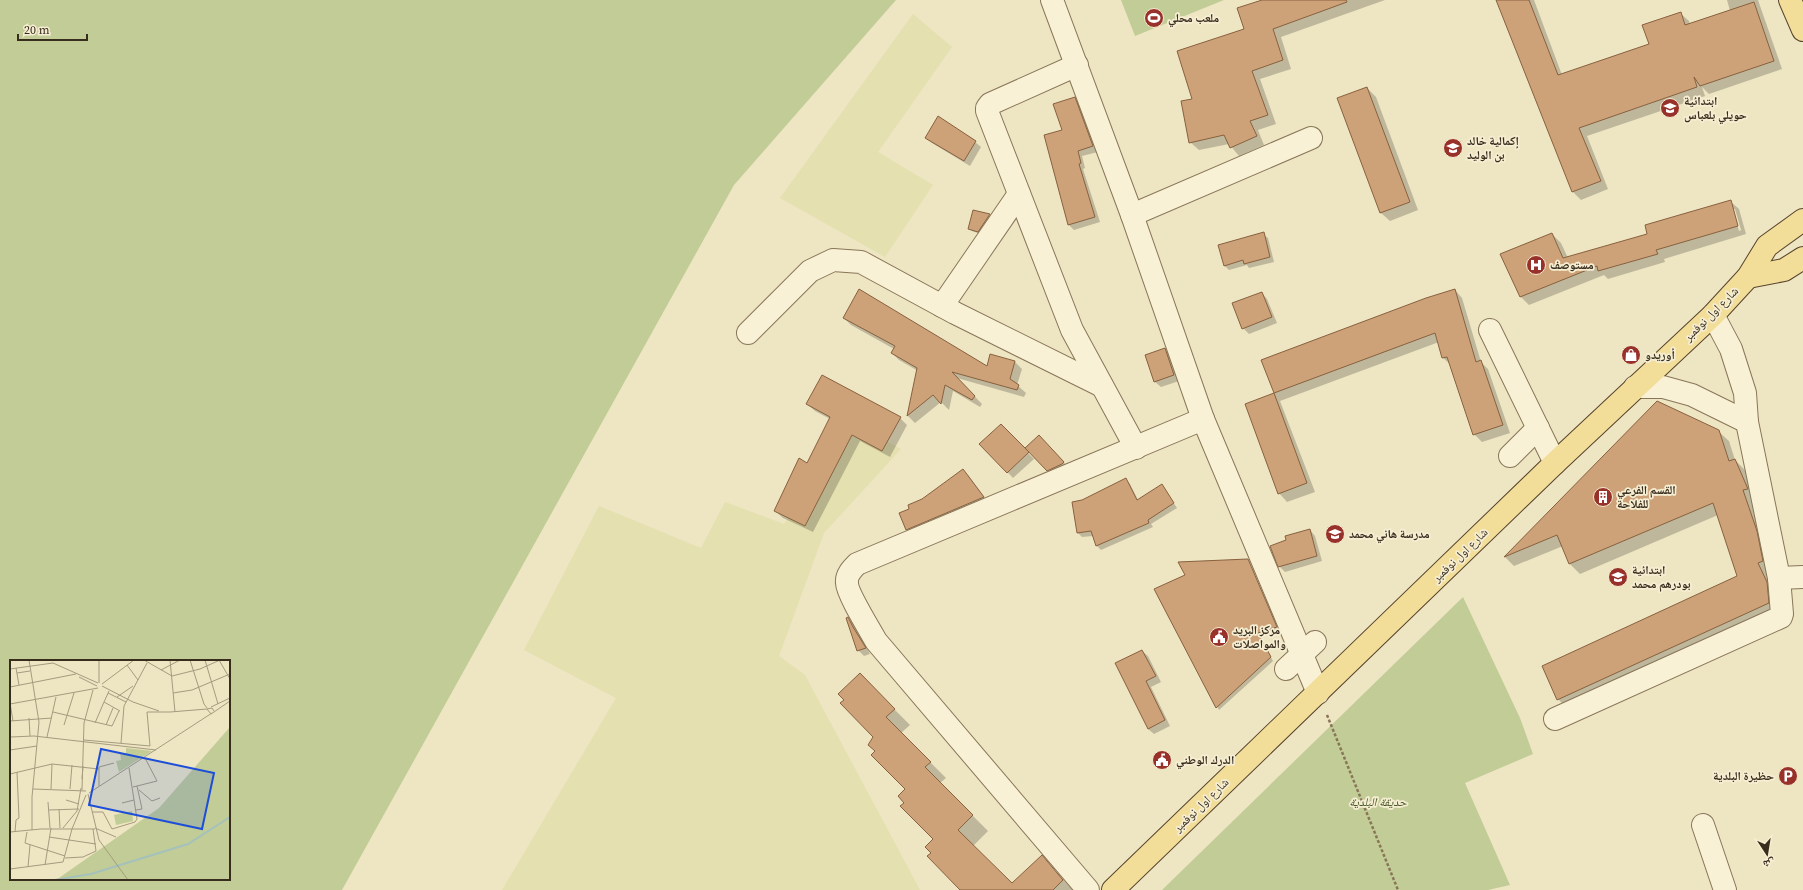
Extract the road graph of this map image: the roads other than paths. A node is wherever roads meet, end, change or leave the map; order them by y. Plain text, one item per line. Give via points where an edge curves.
1 (1052, 0) edge
2 (1790, 0) edge
3 (1803, 30) edge
4 (1077, 65) junction
5 (1311, 138) dead end
6 (1019, 194) junction
7 (1132, 215) junction
8 (1803, 220) edge
9 (1803, 258) edge
10 (1748, 277) junction
11 (942, 306) junction
12 (1712, 315) junction
13 (1490, 330) dead end
14 (748, 334) dead end
15 (1102, 386) junction
16 (1635, 387) junction
17 (1204, 419) junction
18 (1747, 422) junction
19 (1538, 428) junction
20 (1136, 448) junction
21 (1510, 456) dead end
22 (1555, 463) junction
23 (1803, 577) edge
24 (1779, 578) junction
25 (1318, 692) junction
26 (1555, 719) dead end
27 (1703, 825) dead end
28 (1088, 890) edge
29 (1113, 890) edge
30 (1725, 890) edge

1 - 4 street
2 - 3 main road
4 - 6 street via 990,104 987,108
4 - 7 street
5 - 7 street
6 - 11 street
6 - 15 street via 1072,330
7 - 17 street
8 - 10 main road, شارع اول نوفمبر via 1767,246
9 - 10 main road via 1784,270
10 - 12 main road, شارع اول نوفمبر
11 - 14 street via 861,262 833,260 810,271
11 - 15 street
12 - 16 main road, شارع اول نوفمبر
12 - 18 street via 1731,349 1745,392
13 - 19 street
15 - 20 street
16 - 18 street via 1663,387 1692,395
16 - 22 main road, شارع اول نوفمبر
17 - 20 street
17 - 25 street
18 - 24 street
19 - 21 street
19 - 22 street
20 - 28 street via 857,564 850,572 847,583 876,642
22 - 25 main road, شارع اول نوفمبر
23 - 24 street
24 - 26 street via 1781,617
25 - 29 main road, شارع اول نوفمبر
27 - 30 street

